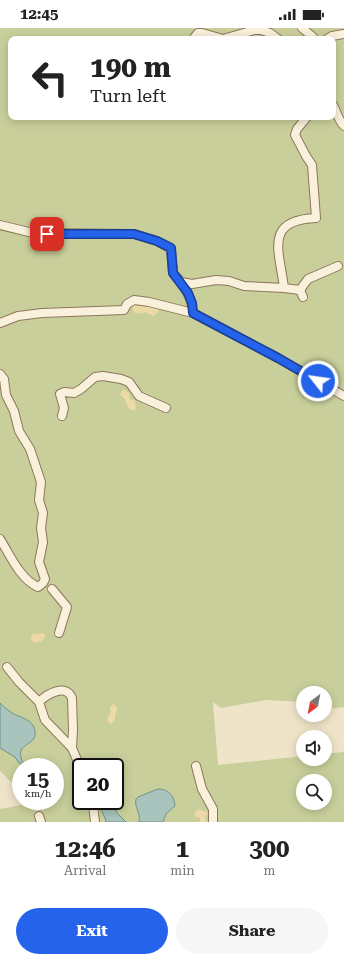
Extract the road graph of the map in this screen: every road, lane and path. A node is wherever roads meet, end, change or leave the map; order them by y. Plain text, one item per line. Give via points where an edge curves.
1 (302, 28) edge
2 (262, 29) edge
3 (272, 31) edge
4 (344, 34) edge
5 (196, 36) edge
6 (215, 36) edge
7 (231, 36) edge
8 (312, 36) edge
9 (332, 36) edge
10 (336, 110) edge
11 (304, 120) edge
12 (344, 126) edge
13 (0, 225) edge
14 (338, 266) dead end
15 (181, 282) junction
16 (284, 288) junction
17 (193, 313) junction
18 (0, 323) edge
19 (0, 374) edge
20 (344, 396) edge
21 (166, 408) dead end
22 (62, 416) dead end
23 (0, 539) edge
24 (45, 579) junction
25 (38, 587) junction
26 (52, 589) junction
27 (58, 633) dead end
28 (7, 667) dead end
29 (39, 702) junction
30 (69, 745) junction
31 (76, 758) edge
32 (196, 766) dead end
33 (94, 810) edge
34 (95, 822) edge
35 (213, 822) edge

1 - 8 lane
2 - 3 lane
2 - 7 lane
4 - 9 lane
5 - 6 lane via 198,33
10 - 12 lane
11 - 16 lane via 295,136 312,165 316,218 300,219 283,229 277,248
13 - 15 lane via 33,233 134,234 157,241 171,248 173,273
14 - 16 lane via 308,279 301,294
15 - 16 lane via 192,284 216,280 244,286
15 - 17 lane via 192,303
17 - 18 lane via 134,300 127,304 124,310 42,313 18,316
17 - 20 lane
19 - 24 lane via 4,379 6,395 14,411 19,431 30,449 41,482 39,500 43,513 43,542 39,562
21 - 22 lane via 139,396 129,382 103,376 96,377 74,393 60,394 64,408
23 - 25 lane via 17,567 29,582
24 - 25 lane
24 - 26 lane
25 - 26 lane
26 - 27 lane via 68,606
28 - 29 lane
29 - 30 lane via 45,720
29 - 30 lane via 57,691 65,691 71,695 73,730
30 - 31 lane
32 - 35 lane via 202,789 213,809
33 - 34 lane

